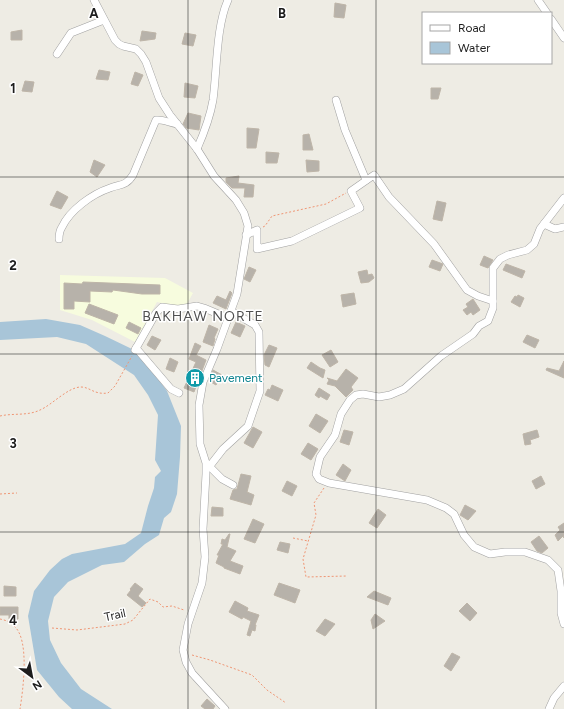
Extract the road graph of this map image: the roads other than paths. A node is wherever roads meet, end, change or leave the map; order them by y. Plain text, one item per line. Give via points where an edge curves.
1 (94, 0) edge
2 (228, 0) edge
3 (538, 0) edge
4 (546, 12) edge
5 (104, 20) junction
6 (552, 20) edge
7 (564, 38) edge
8 (57, 54) dead end
9 (336, 100) dead end
10 (177, 124) junction
11 (197, 149) junction
12 (366, 180) junction
13 (564, 198) edge
14 (544, 224) junction
15 (564, 227) edge
16 (246, 235) junction
17 (59, 239) dead end
18 (493, 300) junction
19 (229, 314) junction
20 (179, 393) dead end
21 (207, 465) junction
22 (233, 485) dead end
23 (564, 624) edge
24 (564, 686) edge
25 (225, 709) edge
26 (549, 709) edge

1 - 5 street
2 - 11 street via 224,7 219,38 213,100 208,124
3 - 4 street
5 - 8 street via 71,33
5 - 10 street via 119,44 136,49 141,54 159,98
6 - 7 street
9 - 12 street via 345,130
10 - 11 street
10 - 17 street via 156,120 129,182 109,188 82,203 61,227
11 - 16 street via 214,176 244,213 248,226
12 - 16 street via 351,190 360,208 292,242 257,249 257,230
12 - 18 street via 374,175 389,197 434,244 466,290
13 - 14 street
14 - 15 street via 556,229
14 - 18 street via 534,244 527,250 500,259 493,268
16 - 19 street via 237,294
18 - 23 street via 488,320 441,356 404,389 379,397 363,394 350,400 341,414 335,435 320,457 316,474 319,479 329,483 427,500 446,508 454,514 464,535 474,547 490,554 525,552 548,560 558,570
19 - 20 street via 197,306 162,308 156,313 135,351 171,389
19 - 21 street via 203,382 199,405 200,444
19 - 21 street via 255,325 259,332 260,391 248,426
21 - 22 street
21 - 25 street via 202,583 188,624 184,652 192,673
24 - 26 street

